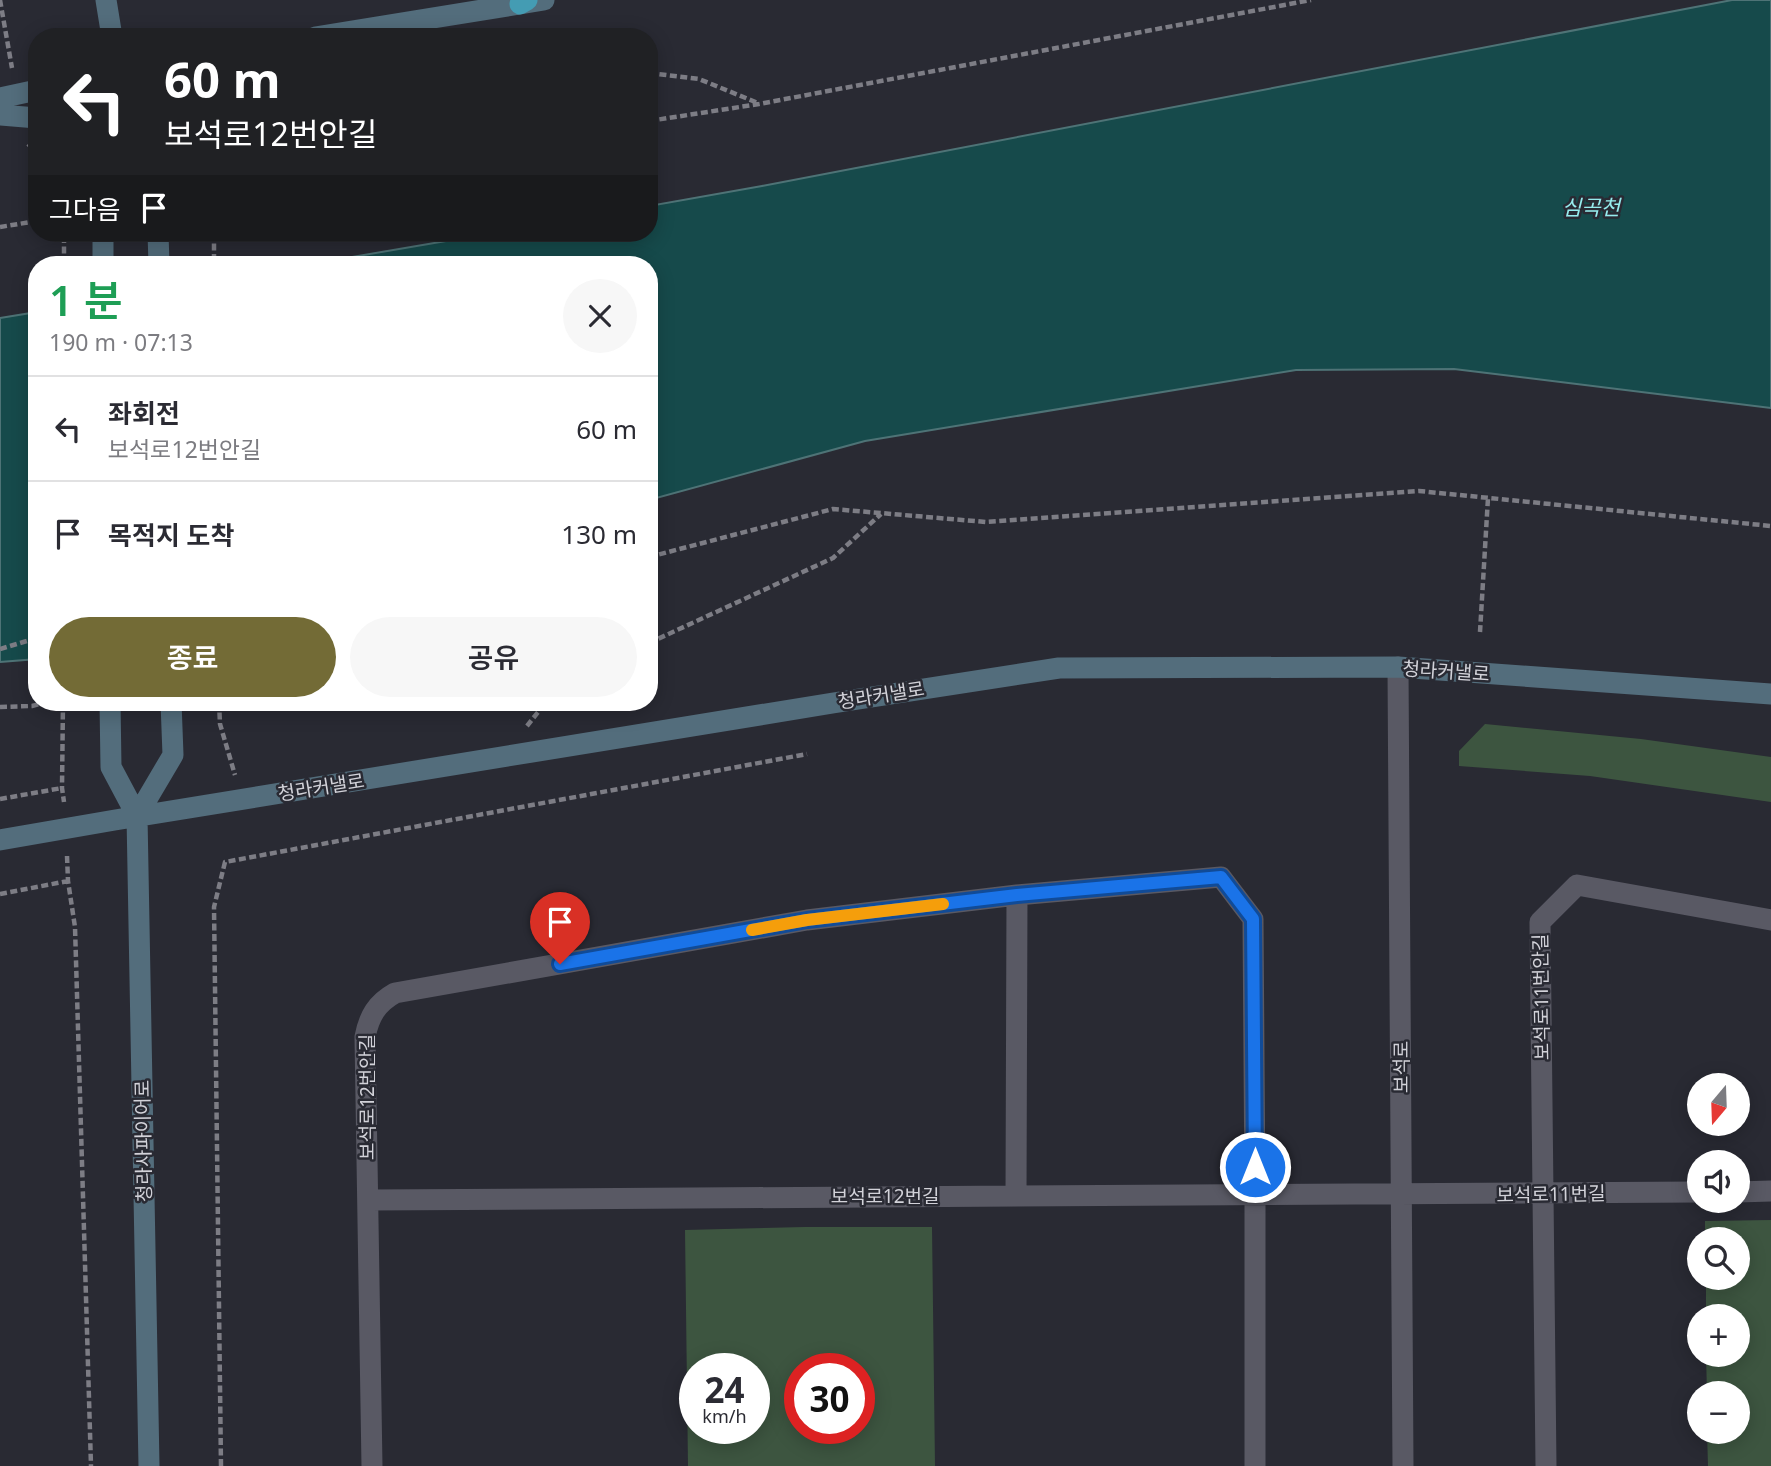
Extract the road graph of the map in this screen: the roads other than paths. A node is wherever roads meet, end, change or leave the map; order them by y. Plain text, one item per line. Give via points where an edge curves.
1 (106, 0) edge
2 (544, 0) edge
3 (524, 2) edge
4 (111, 28) edge
5 (369, 28) edge
6 (28, 92) edge
7 (0, 98) edge
8 (0, 115) edge
9 (28, 117) edge
10 (1398, 667) junction
11 (1771, 694) edge
12 (110, 711) edge
13 (171, 711) edge
14 (137, 816) junction
15 (0, 840) edge
16 (1017, 895) junction
17 (1771, 920) edge
18 (1771, 1191) edge
19 (1687, 1192) edge
20 (1750, 1192) edge
21 (1543, 1194) junction
22 (1016, 1195) junction
23 (1255, 1195) junction
24 (1402, 1195) junction
25 (368, 1200) junction
26 (149, 1466) edge
27 (372, 1466) edge
28 (1255, 1466) edge
29 (1403, 1466) edge
30 (1546, 1466) edge

1 - 4 street
2 - 3 street
3 - 5 street
6 - 7 street
8 - 9 street
10 - 11 street, 청라커낼로
10 - 14 street, 청라커낼로 via 1059,668
10 - 24 street, 보석로
12 - 14 street via 111,767
13 - 14 street via 173,755
14 - 15 street, 청라커낼로
14 - 26 street, 청라사파이어로
16 - 22 street
16 - 23 street, 보석로12번안길 via 1221,877 1253,919
16 - 25 street, 보석로12번안길 via 807,920 395,993 373,1013 365,1037
17 - 21 street, 보석로11번안길 via 1577,885 1540,922
18 - 20 street
19 - 21 street, 보석로11번길
21 - 24 street, 보석로11번길
21 - 30 street
22 - 23 street, 보석로12번길
22 - 25 street, 보석로12번길
23 - 24 street, 보석로12번길
23 - 28 street
24 - 29 street, 보석로
25 - 27 street, 보석로12번안길

